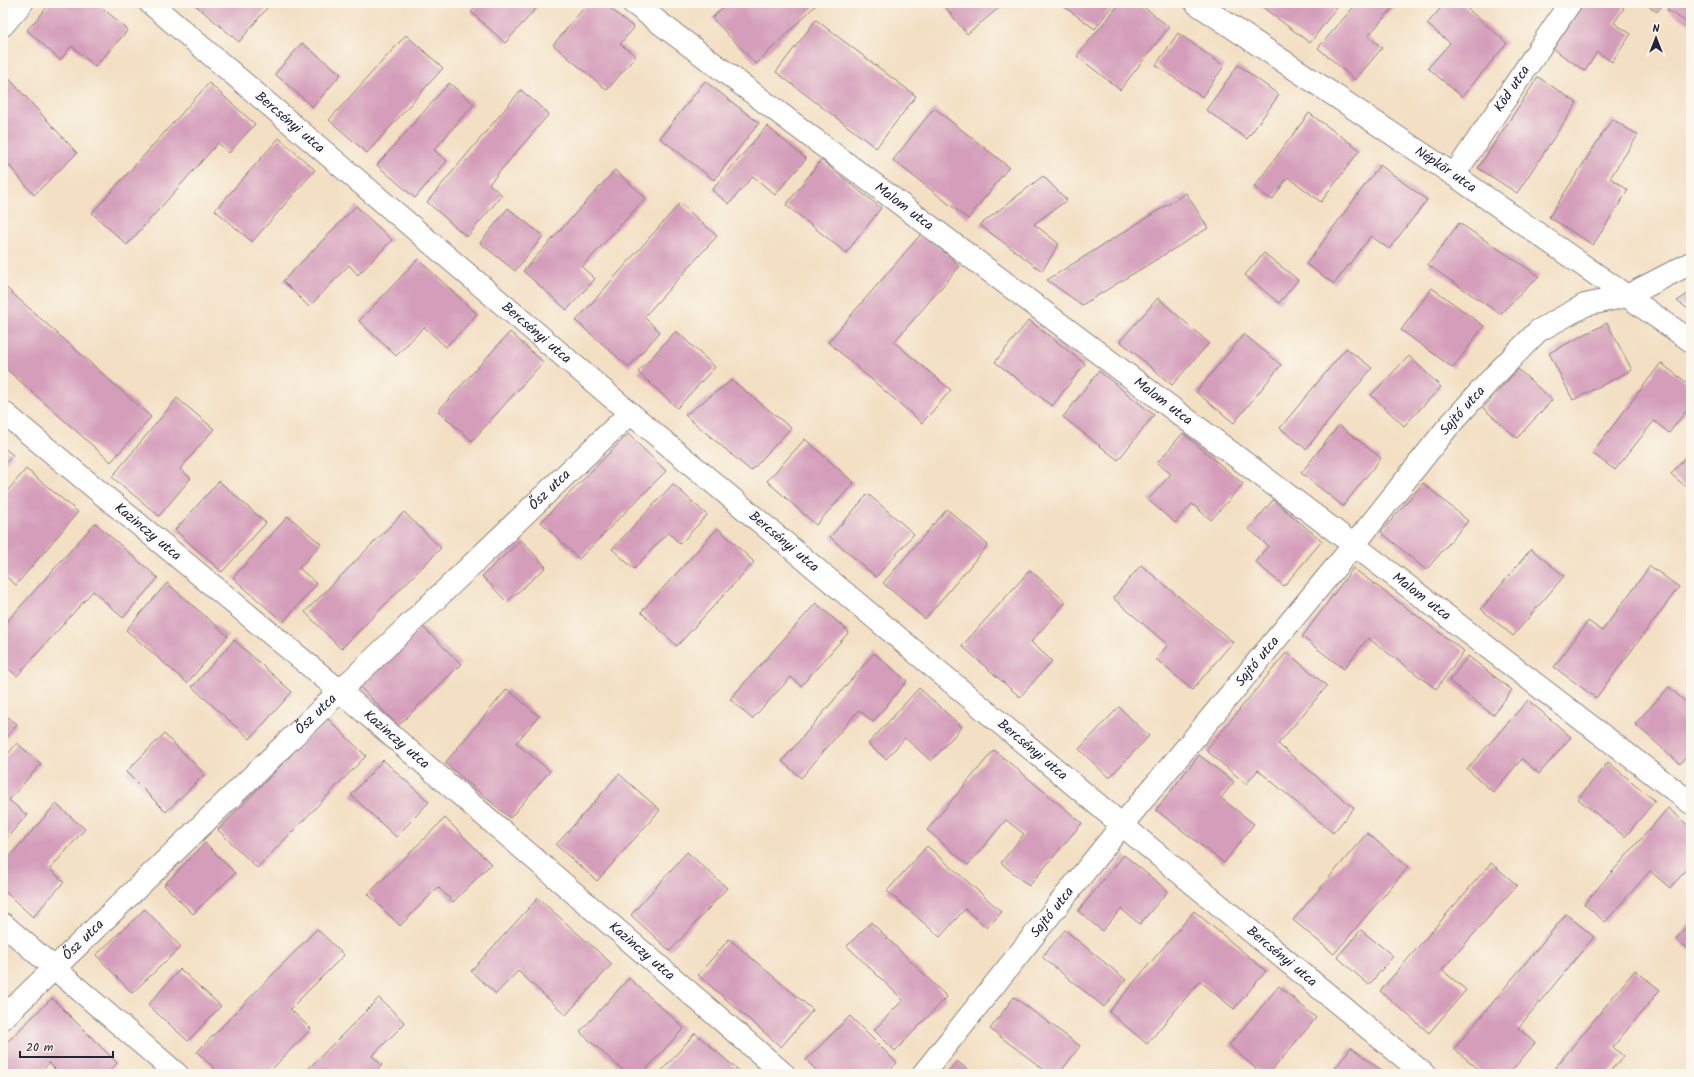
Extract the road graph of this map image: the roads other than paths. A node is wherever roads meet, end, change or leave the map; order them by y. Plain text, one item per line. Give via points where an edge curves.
1 (22, 3) edge
2 (150, 3) edge
3 (632, 3) edge
4 (1196, 3) edge
5 (1570, 3) edge
6 (3, 25) edge
7 (1454, 175) junction
8 (1691, 263) edge
9 (1627, 296) junction
10 (1691, 341) edge
11 (3, 412) edge
12 (630, 413) junction
13 (1354, 545) junction
14 (340, 691) junction
15 (1691, 803) edge
16 (1122, 825) junction
17 (3, 924) edge
18 (54, 968) junction
19 (3, 1018) edge
20 (177, 1074) edge
21 (784, 1074) edge
22 (923, 1074) edge
23 (1424, 1074) edge

1 - 6 street
2 - 12 street, Bercsényi utca
3 - 13 street, Malom utca
4 - 7 street, Népkör utca
5 - 7 street, Köd utca
7 - 9 street, Népkör utca
8 - 9 street, Sajtó utca
9 - 10 street, Népkör utca
9 - 13 street, Sajtó utca via 1585,305 1538,331 1447,428
11 - 14 street, Kazinczy utca
12 - 14 street, Ősz utca
12 - 16 street, Bercsényi utca
13 - 15 street, Malom utca
13 - 16 street, Sajtó utca
14 - 18 street, Ősz utca
14 - 21 street, Kazinczy utca
16 - 22 street, Sajtó utca
16 - 23 street, Bercsényi utca
17 - 18 street
18 - 19 street, Ősz utca
18 - 20 street

